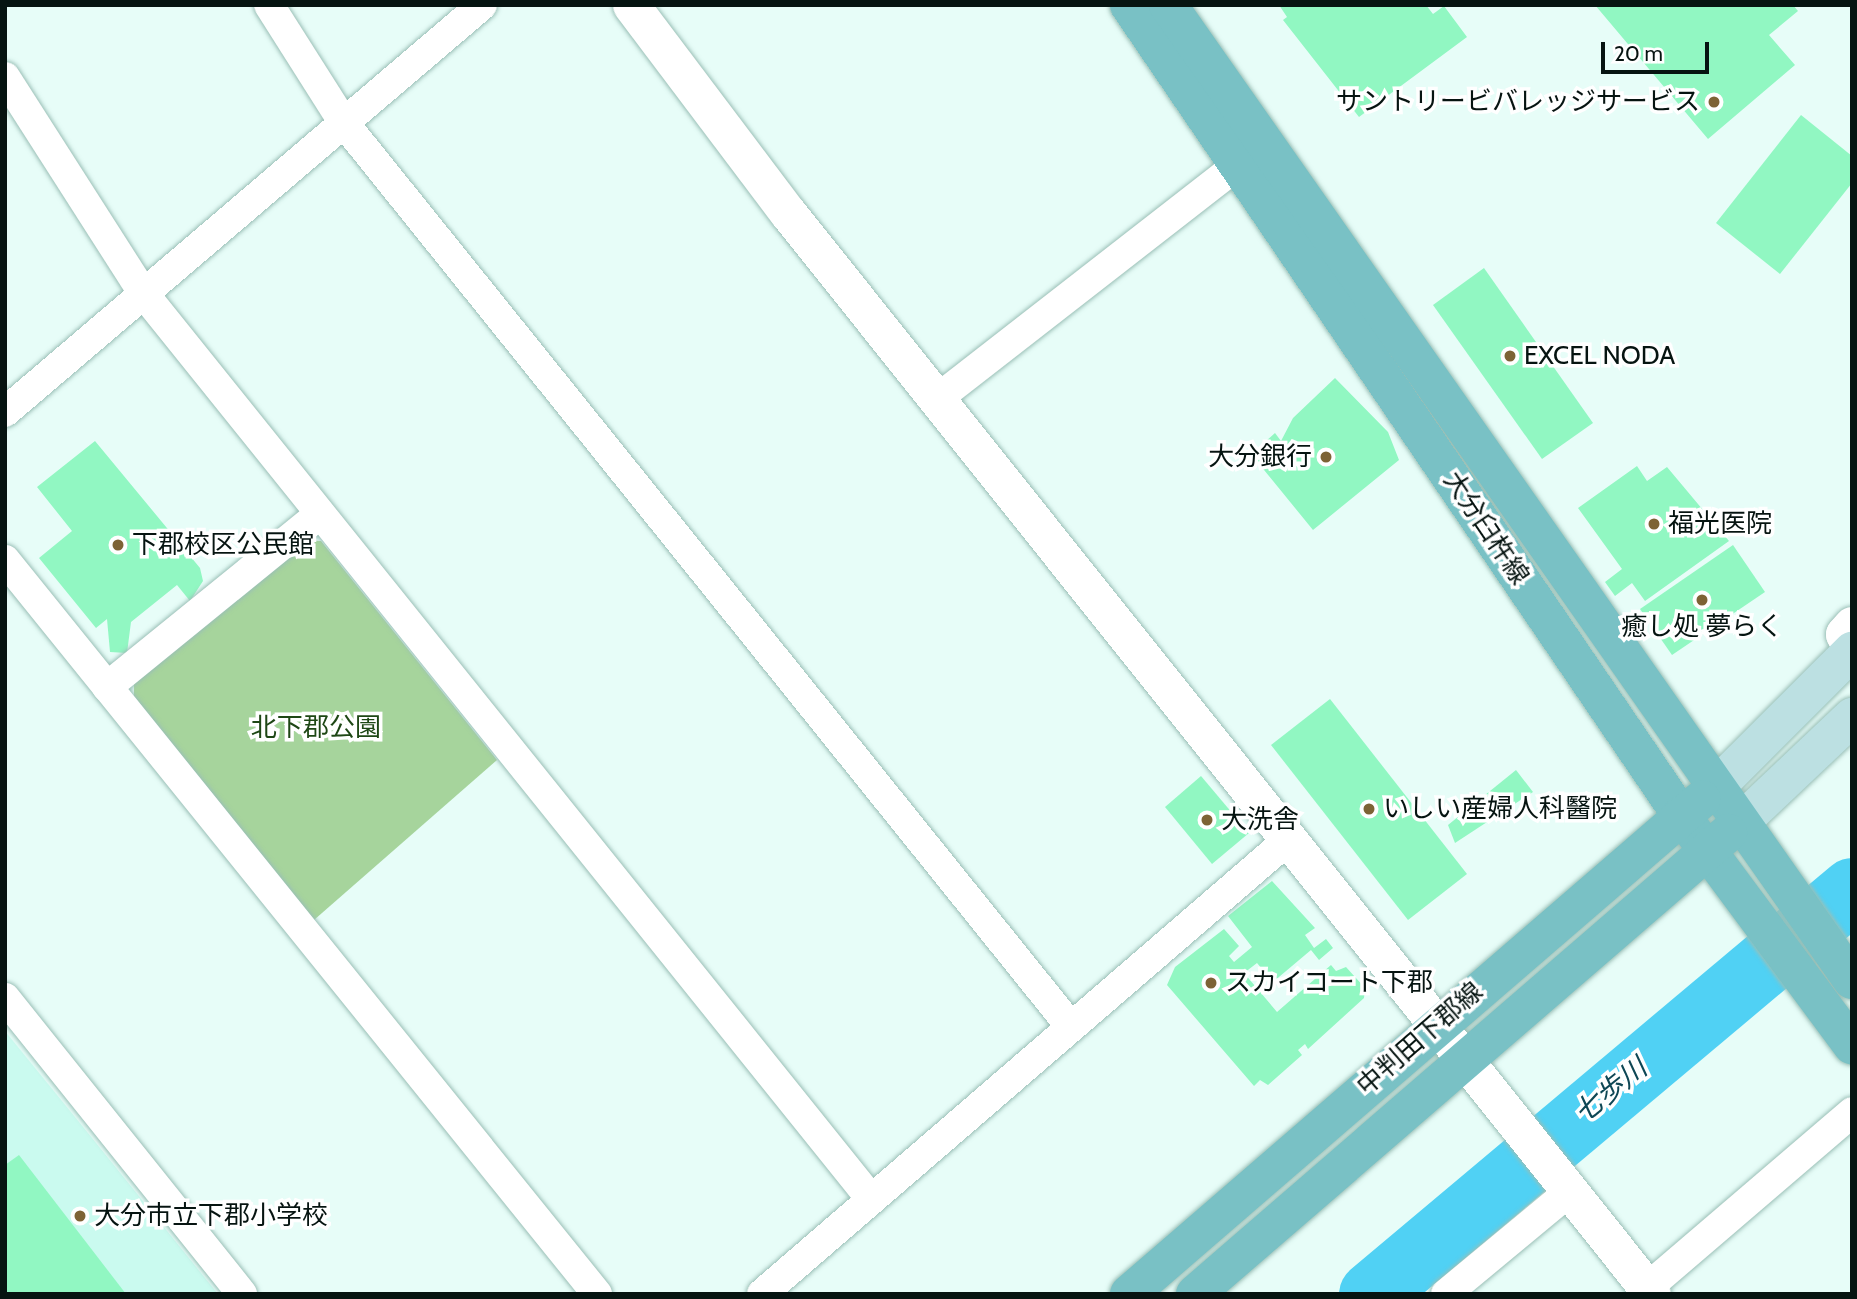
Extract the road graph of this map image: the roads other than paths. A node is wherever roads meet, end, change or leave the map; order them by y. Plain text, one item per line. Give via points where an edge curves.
1 (269, 5) edge
2 (482, 5) edge
3 (631, 5) edge
4 (1129, 5) edge
5 (1168, 5) edge
6 (5, 77) edge
7 (344, 123) junction
8 (1251, 154) junction
9 (144, 294) junction
10 (937, 399) junction
11 (5, 412) edge
12 (320, 514) junction
13 (5, 560) edge
14 (1852, 625) edge
15 (1852, 650) edge
16 (107, 687) junction
17 (1852, 717) edge
18 (1715, 788) junction
19 (1681, 816) junction
20 (1739, 824) junction
21 (1288, 840) junction
22 (1708, 850) junction
23 (1843, 968) edge
24 (5, 998) edge
25 (1435, 1026) junction
26 (1071, 1027) junction
27 (1852, 1045) edge
28 (1462, 1059) junction
29 (1852, 1112) edge
30 (1565, 1188) junction
31 (871, 1199) junction
32 (1649, 1291) edge
33 (242, 1294) edge
34 (597, 1294) edge
35 (762, 1294) edge
36 (1129, 1294) edge
37 (1195, 1294) edge
38 (1446, 1294) edge

1 - 7 street
2 - 7 street
3 - 10 street
4 - 8 main road, 大分臼杵線
5 - 8 main road, 大分臼杵線
6 - 9 street
7 - 9 street
7 - 26 street
8 - 10 street
8 - 18 main road, 大分臼杵線
8 - 19 main road, 大分臼杵線
9 - 11 street
9 - 12 street
10 - 21 street
12 - 16 street
12 - 31 street
13 - 16 street
14 - 15 street via 1844,634
15 - 18 main road
16 - 34 street
17 - 20 main road
18 - 19 main road, 中判田下郡線
18 - 20 main road, 大分臼杵線
19 - 22 main road, 大分臼杵線
19 - 25 main road, 中判田下郡線
20 - 22 main road, 中判田下郡線
20 - 23 main road, 大分臼杵線
21 - 25 street
21 - 26 street
22 - 27 main road, 大分臼杵線
22 - 28 main road, 中判田下郡線
24 - 33 street
25 - 28 street
25 - 36 main road, 中判田下郡線
26 - 31 street
28 - 30 street
28 - 37 main road, 中判田下郡線
29 - 32 street
30 - 32 street
30 - 38 street
31 - 35 street

